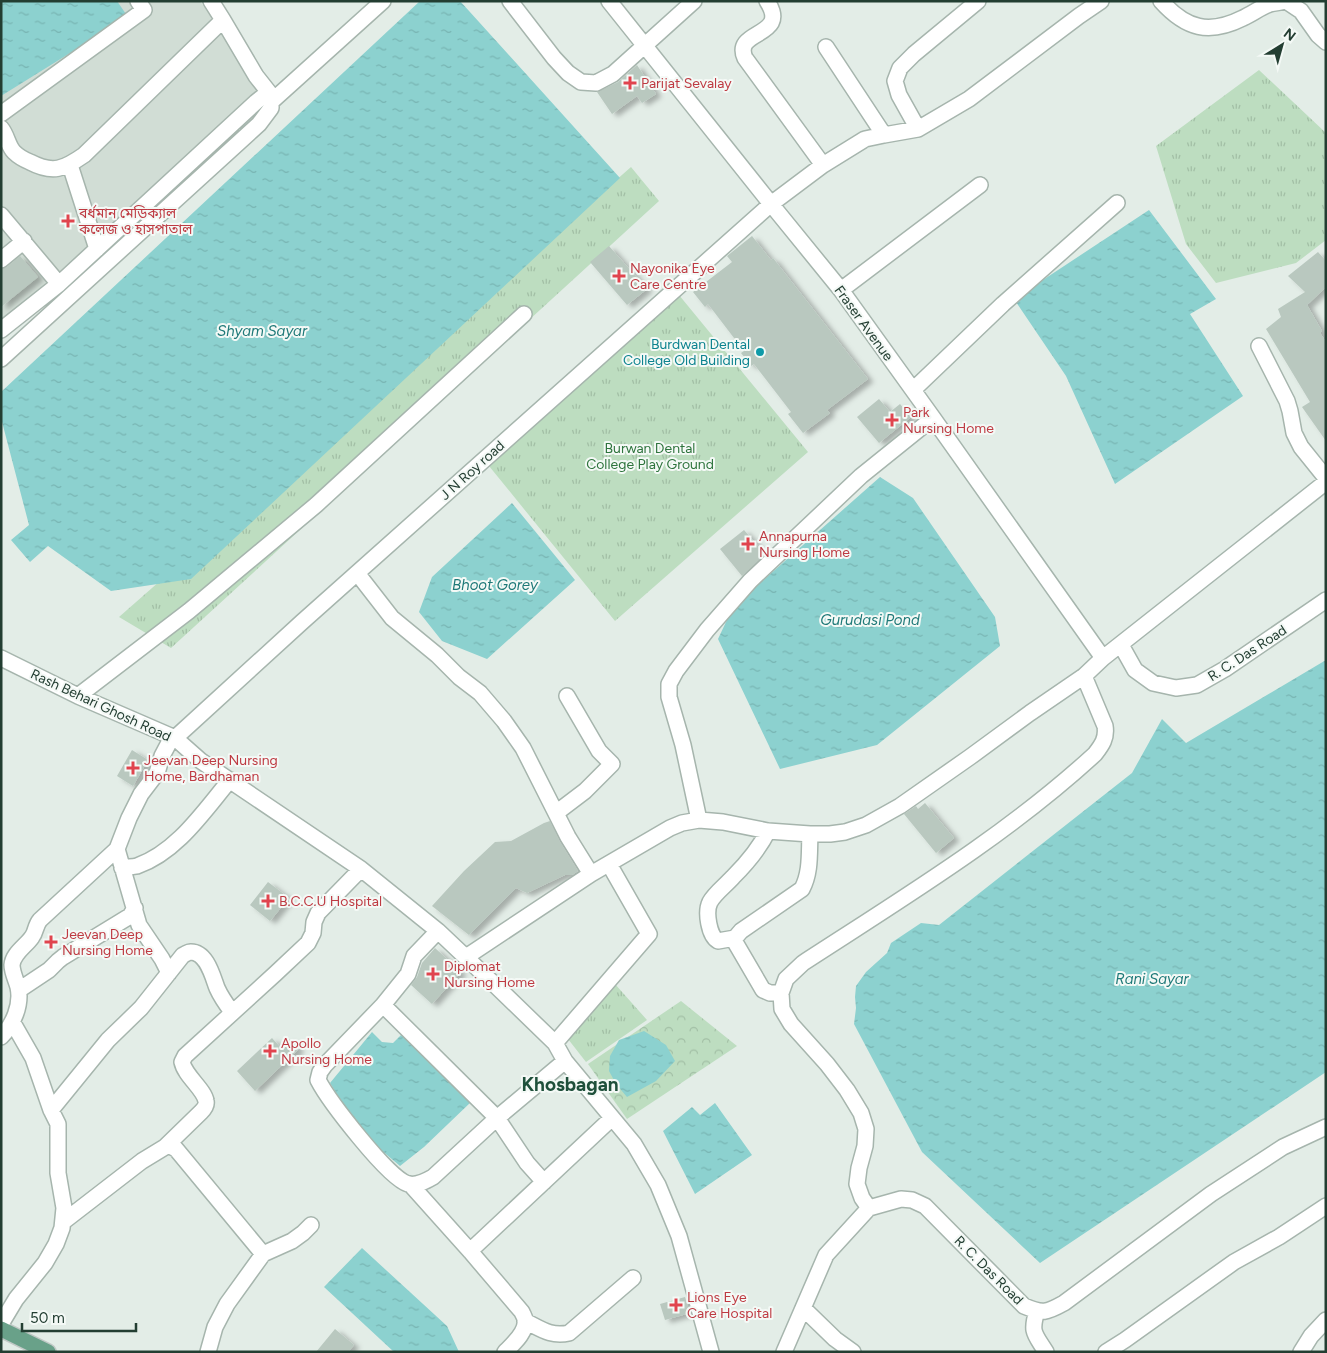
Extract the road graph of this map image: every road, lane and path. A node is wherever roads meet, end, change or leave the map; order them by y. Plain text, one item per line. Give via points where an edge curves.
1 (138, 1) edge
2 (211, 1) edge
3 (383, 1) edge
4 (510, 1) edge
5 (609, 1) edge
6 (694, 1) edge
7 (767, 1) edge
8 (978, 1) edge
9 (1101, 1) edge
10 (1161, 1) edge
11 (223, 20) junction
12 (1326, 42) edge
13 (644, 45) junction
14 (826, 47) dead end
15 (271, 99) junction
16 (1, 114) edge
17 (1, 128) edge
18 (918, 129) junction
19 (884, 134) junction
20 (70, 165) junction
21 (823, 165) junction
22 (980, 185) dead end
23 (1117, 203) dead end
24 (771, 204) junction
25 (1, 215) edge
26 (24, 241) junction
27 (97, 249) junction
28 (1, 260) edge
29 (59, 284) junction
30 (841, 290) junction
31 (524, 314) dead end
32 (3, 324) edge
33 (1259, 346) dead end
34 (1, 358) edge
35 (913, 390) junction
36 (933, 418) junction
37 (1326, 480) edge
38 (357, 573) junction
39 (1326, 600) edge
40 (1121, 645) junction
41 (1104, 658) junction
42 (3, 663) edge
43 (1084, 676) junction
44 (78, 696) junction
45 (567, 696) dead end
46 (174, 737) junction
47 (230, 780) junction
48 (556, 813) junction
49 (699, 820) junction
50 (768, 831) junction
51 (810, 834) junction
52 (117, 849) junction
53 (608, 864) junction
54 (122, 868) junction
55 (361, 869) junction
56 (591, 874) junction
57 (135, 908) junction
58 (438, 931) junction
59 (735, 938) junction
60 (466, 957) junction
61 (169, 973) junction
62 (18, 990) junction
63 (781, 993) junction
64 (383, 1005) junction
65 (232, 1012) junction
66 (13, 1023) junction
67 (1, 1037) edge
68 (555, 1043) junction
69 (564, 1061) junction
70 (51, 1110) junction
71 (496, 1118) junction
72 (612, 1118) junction
73 (1326, 1127) edge
74 (165, 1147) junction
75 (544, 1182) junction
76 (410, 1184) junction
77 (1326, 1206) edge
78 (869, 1208) junction
79 (63, 1222) junction
80 (311, 1225) dead end
81 (470, 1251) junction
82 (263, 1254) junction
83 (633, 1278) dead end
84 (803, 1308) junction
85 (1036, 1311) junction
86 (1326, 1320) edge
87 (526, 1321) junction
88 (1, 1324) edge
89 (1, 1329) edge
90 (48, 1352) edge
91 (208, 1352) edge
92 (505, 1352) edge
93 (711, 1352) edge
94 (784, 1352) edge
95 (853, 1352) edge
96 (1046, 1352) edge
97 (1106, 1352) edge
98 (1301, 1352) edge

1 - 16 street via 144,10
2 - 11 street
3 - 15 street
4 - 13 street via 554,58 581,82 596,83 613,74
5 - 13 street, Fraser Avenue
6 - 13 street
7 - 21 street via 774,20 748,41 742,51
8 - 18 street via 900,68 895,81 899,95
9 - 18 street via 969,99
10 - 12 street via 1182,19 1200,28 1216,28 1270,4 1286,2 1300,11
11 - 15 street
11 - 20 street
13 - 24 street, Fraser Avenue
14 - 19 street
15 - 27 street via 261,98 256,102
15 - 34 street via 271,108 259,124
17 - 20 street via 13,151 27,161 41,168
18 - 19 street, J N Roy road
19 - 21 street, J N Roy road via 865,140
20 - 27 street
21 - 24 street, J N Roy road
22 - 30 street
23 - 35 street via 1003,304
24 - 30 street, Fraser Avenue
24 - 38 street, J N Roy road
25 - 26 street
26 - 28 street
26 - 29 street
27 - 29 street
29 - 32 street
30 - 35 street, Fraser Avenue
31 - 44 street via 316,505 189,611
33 - 37 street via 1287,401 1294,433 1301,447
35 - 36 street, Fraser Avenue
36 - 41 street, Fraser Avenue
36 - 49 street via 861,476 750,581 676,671 669,697
37 - 40 street
38 - 46 street, J N Roy road
38 - 48 street via 392,618 480,693 504,721 523,748
39 - 40 street, R. C. Das Road via 1197,686 1176,688 1153,683 1136,670
40 - 41 street
41 - 43 street
42 - 44 street, Rash Behari Ghosh Road
43 - 51 street via 900,806 852,830
43 - 63 street via 1106,726 1103,744 1095,754 1031,808 954,865 803,964 786,979
44 - 46 street, Rash Behari Ghosh Road
45 - 48 street via 599,751 612,764
46 - 47 street, Rash Behari Ghosh Road via 201,761
46 - 52 street via 162,756 157,773 128,818
47 - 54 street via 191,828 172,845 152,859
47 - 55 street, Rash Behari Ghosh Road
48 - 56 street
49 - 50 street
49 - 53 street via 670,828
50 - 51 street
50 - 59 street via 755,854 716,894 708,908 714,939
51 - 59 street via 809,868 802,889
52 - 54 street
52 - 62 street via 36,924 31,939 13,959
53 - 56 street
53 - 68 street via 649,934
54 - 57 street
55 - 58 street, Rash Behari Ghosh Road
55 - 65 street via 318,913 308,943
56 - 60 street
57 - 61 street via 140,925
57 - 62 street via 130,916 63,957
58 - 60 street, Rash Behari Ghosh Road
58 - 64 street via 414,956 408,974
59 - 63 street via 763,990 770,994
60 - 68 street, Rash Behari Ghosh Road
61 - 65 street via 183,955 190,952 198,954 206,961 223,1000
61 - 70 street
62 - 66 street
63 - 78 street via 782,1009 791,1024 827,1064 861,1113 866,1129 857,1184
64 - 71 street
64 - 76 street via 325,1065 318,1080 345,1121 388,1170
65 - 74 street via 184,1056 183,1068 204,1095 205,1108
66 - 67 street
66 - 70 street via 33,1058
68 - 69 street, Rash Behari Ghosh Road
69 - 71 street
69 - 72 street, Rash Behari Ghosh Road
70 - 79 street via 58,1124
71 - 75 street
71 - 76 street via 434,1177
72 - 75 street
72 - 93 street, Rash Behari Ghosh Road via 634,1144 658,1186 678,1236
73 - 85 street, R. C. Das Road via 1283,1147 1211,1194 1064,1303 1050,1311
74 - 79 street
74 - 82 street via 176,1149
75 - 81 street
76 - 81 street
77 - 97 street via 1234,1262
78 - 84 street via 826,1255
78 - 85 street, R. C. Das Road via 901,1199 925,1206 1024,1306
79 - 88 street via 45,1263
80 - 82 street via 292,1241
81 - 87 street
82 - 91 street via 227,1304 215,1327
83 - 87 street via 569,1333 547,1332
84 - 94 street
84 - 95 street
85 - 96 street via 1033,1329
86 - 98 street
87 - 92 street via 518,1339
89 - 90 main road

